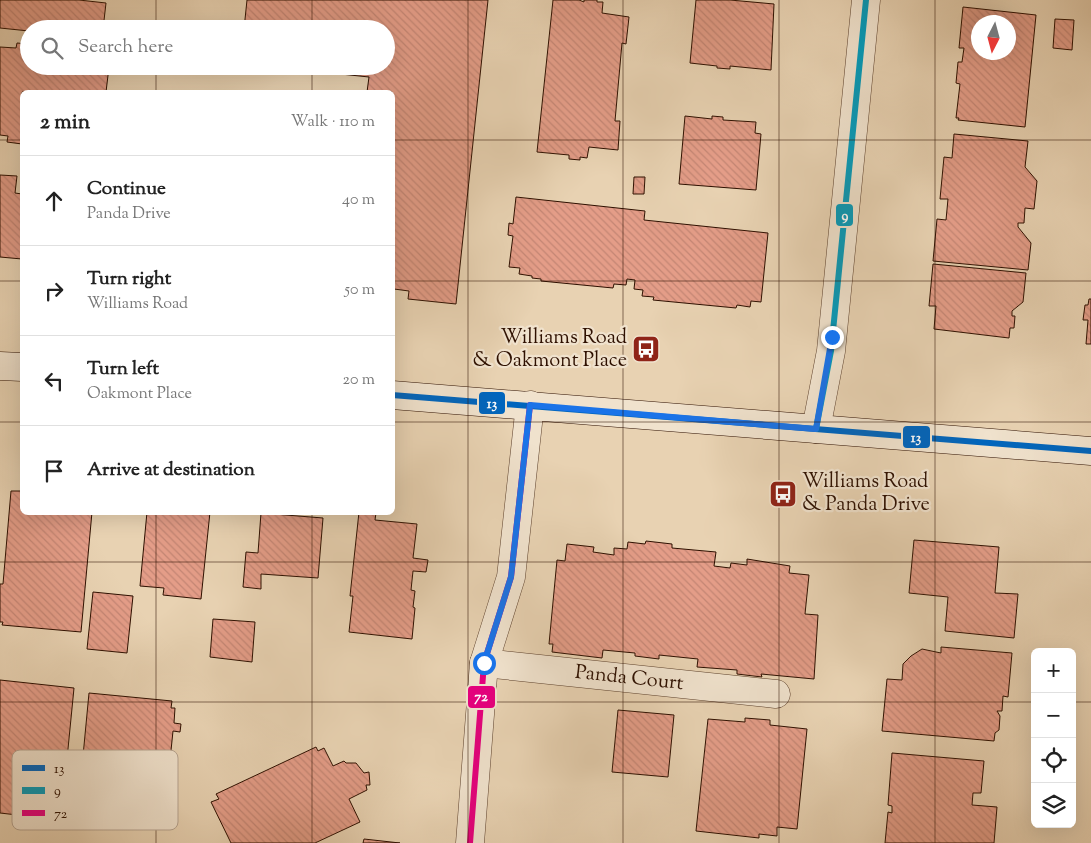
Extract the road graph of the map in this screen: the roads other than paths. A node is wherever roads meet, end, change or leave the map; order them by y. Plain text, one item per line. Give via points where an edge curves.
1 (866, 0) edge
2 (0, 366) edge
3 (20, 367) edge
4 (395, 395) edge
5 (530, 405) junction
6 (816, 429) junction
7 (1091, 451) edge
8 (484, 663) junction
9 (776, 694) dead end
10 (470, 843) edge

1 - 6 street via 831,351
2 - 3 street
4 - 5 street
5 - 6 street
5 - 8 street via 511,577
6 - 7 street
8 - 9 street, Panda Court
8 - 10 street

